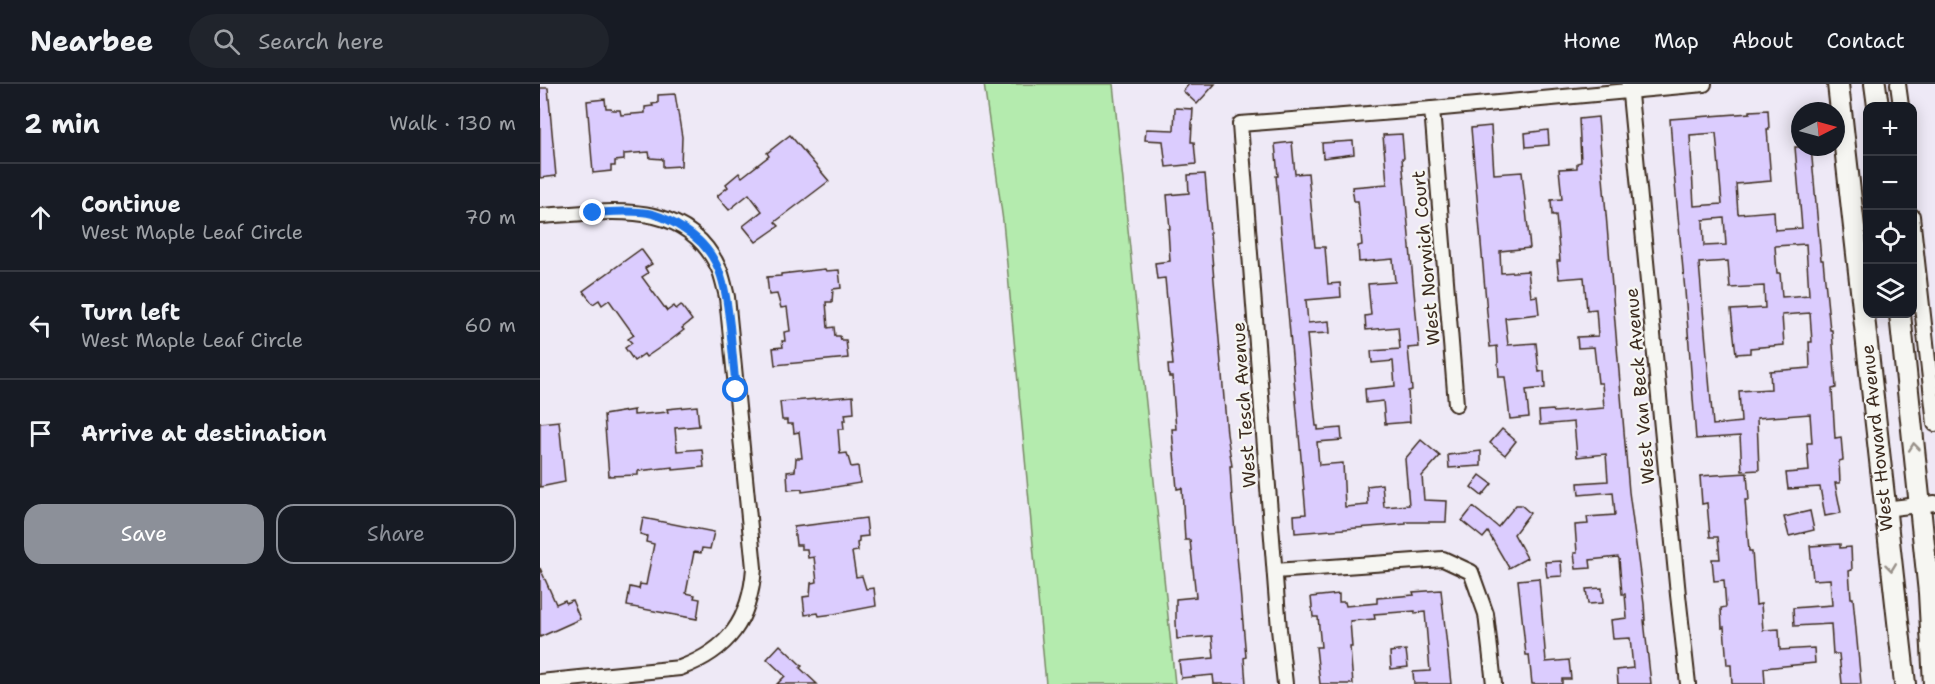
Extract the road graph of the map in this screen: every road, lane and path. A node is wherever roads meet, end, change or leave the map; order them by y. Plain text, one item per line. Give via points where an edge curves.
1 (1704, 84) edge
2 (1838, 84) edge
3 (1875, 84) edge
4 (1898, 84) edge
5 (1629, 88) edge
6 (1877, 102) edge
7 (1900, 102) edge
8 (1432, 109) junction
9 (540, 216) edge
10 (1917, 261) edge
11 (1901, 318) edge
12 (1456, 404) dead end
13 (1935, 424) edge
14 (1928, 504) edge
15 (1884, 509) junction
16 (1275, 571) junction
17 (540, 682) edge
18 (1285, 684) edge
19 (1494, 684) edge
20 (1688, 684) edge
21 (1905, 684) edge
22 (1934, 684) edge

1 - 5 street
2 - 15 street, West Howard Avenue
3 - 6 street
4 - 7 street
5 - 8 street
5 - 20 street, West Van Beck Avenue
8 - 12 street, West Norwich Court
8 - 16 street, West Tesch Avenue via 1240,124
9 - 17 street via 653,214 695,235 710,251 721,272 727,297 754,568 746,611 735,630 700,660 680,668
10 - 13 street
14 -> 11 street, West Howard Avenue
14 - 15 street
14 - 22 street, West Howard Avenue
15 -> 21 street, West Howard Avenue
16 - 18 street, West Tesch Avenue
16 - 19 street via 1443,559 1471,572 1486,614

